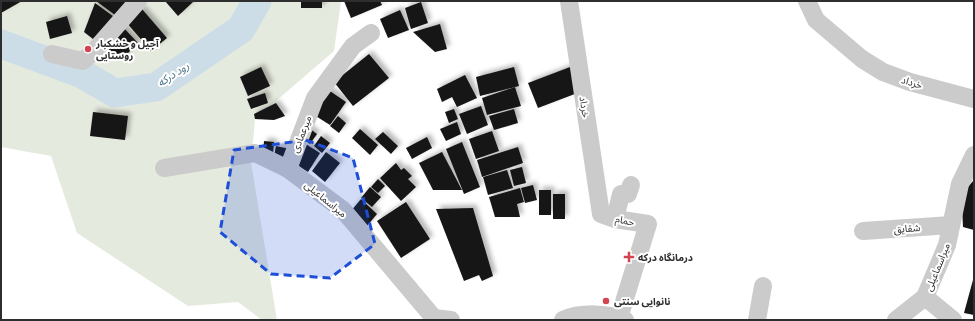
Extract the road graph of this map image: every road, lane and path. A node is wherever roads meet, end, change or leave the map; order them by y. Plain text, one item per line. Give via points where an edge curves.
1 (138, 1) edge
2 (569, 1) edge
3 (807, 1) edge
4 (371, 33) dead end
5 (52, 54) dead end
6 (974, 98) edge
7 (974, 155) edge
8 (164, 168) dead end
9 (288, 169) junction
10 (630, 185) dead end
11 (608, 216) junction
12 (951, 225) junction
13 (863, 231) dead end
14 (764, 286) dead end
15 (925, 297) junction
16 (622, 319) edge
17 (452, 320) edge
18 (563, 320) edge
19 (757, 320) edge
20 (896, 320) edge
21 (953, 320) edge

1 - 5 street via 83,61
2 - 11 street, خرداد
3 - 6 street, خرداد via 816,20 862,59 883,72 910,82
4 - 9 street, میرعمادی via 353,46 315,98
7 - 12 street, میراسماعیلی via 960,184
8 - 9 street, میراسماعیلی via 255,153
9 - 17 street, میراسماعیلی via 343,210 434,318
10 - 11 street via 628,194 620,194
11 - 16 street, حمام via 648,224
12 - 13 street, شقایق
12 - 15 street, میراسماعیلی via 947,245
14 - 19 street
15 - 20 street, میراسماعیلی
15 - 21 street
16 - 18 street via 572,315

